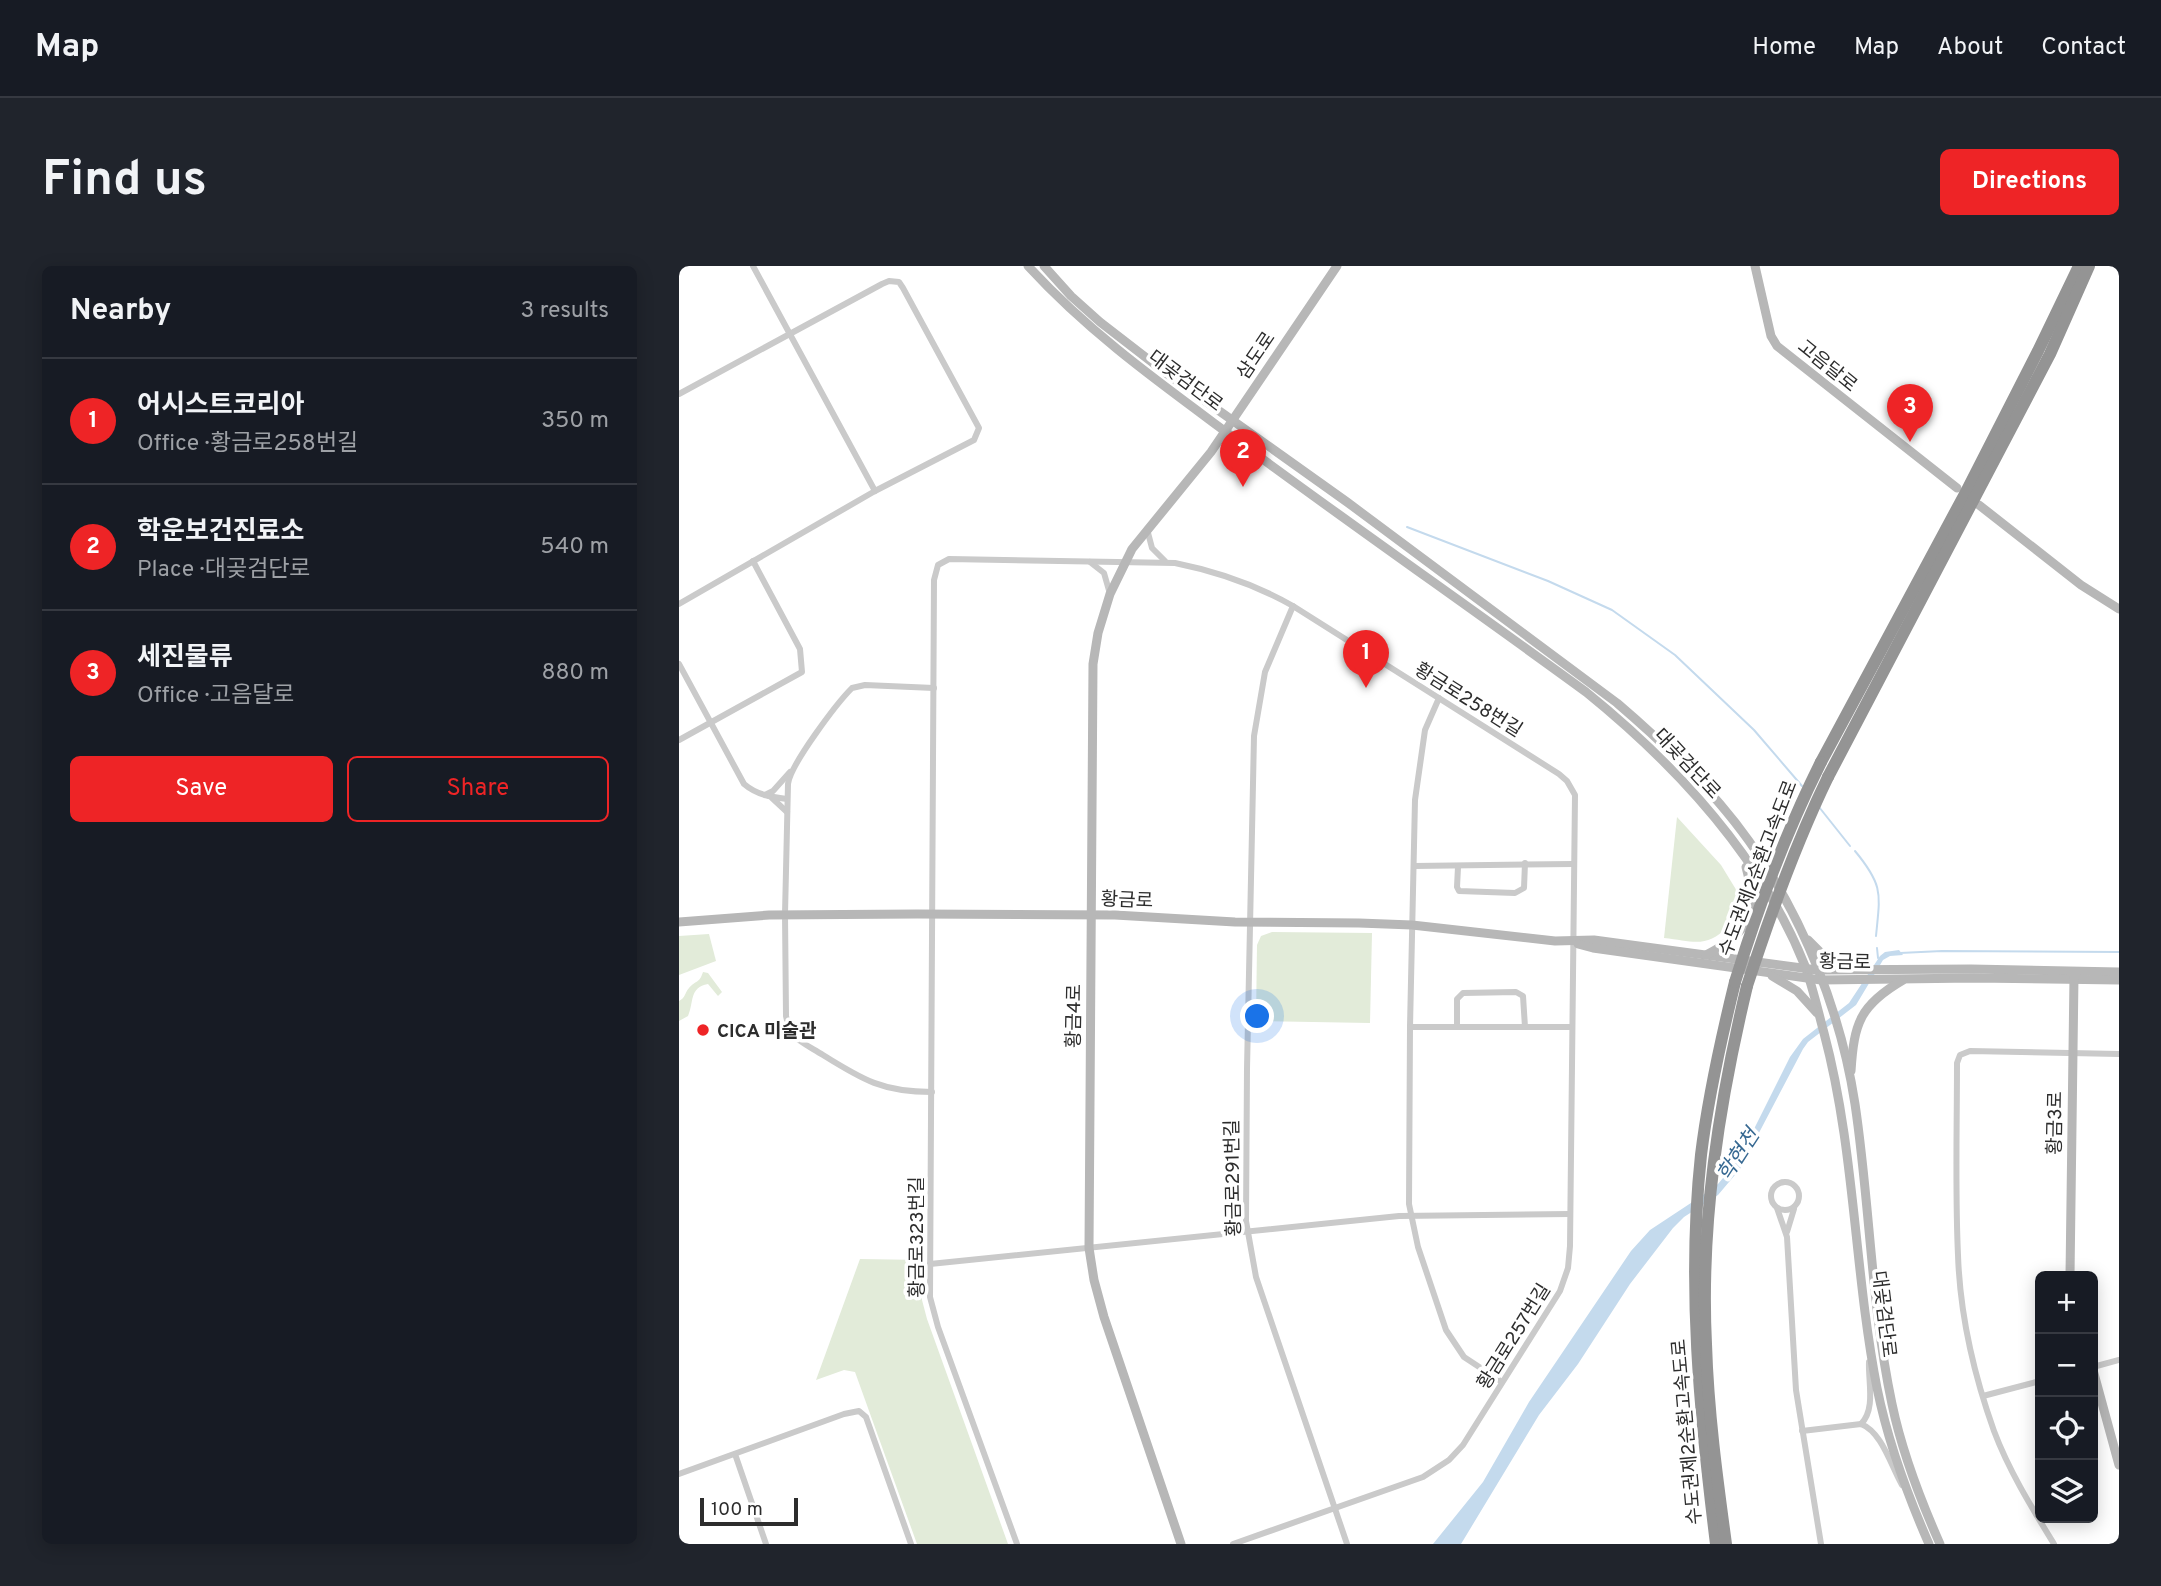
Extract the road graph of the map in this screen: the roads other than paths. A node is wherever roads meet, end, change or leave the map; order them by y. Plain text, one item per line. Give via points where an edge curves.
1 (753, 266) edge
2 (1028, 266) edge
3 (1044, 266) edge
4 (1337, 266) edge
5 (1755, 266) edge
6 (2079, 266) edge
7 (2089, 266) edge
8 (791, 333) junction
9 (679, 394) edge
10 (1232, 420) junction
11 (1225, 431) junction
12 (1958, 488) dead end
13 (874, 491) junction
14 (1174, 496) joint
15 (1979, 505) dead end
16 (1147, 528) junction
17 (1088, 560) junction
18 (1125, 560) junction
19 (753, 561) junction
20 (1167, 562) junction
21 (1110, 594) junction
22 (679, 604) edge
23 (1293, 606) junction
24 (2119, 609) edge
25 (679, 664) edge
26 (934, 688) junction
27 (1439, 698) junction
28 (711, 723) junction
29 (679, 740) edge
30 (791, 770) junction
31 (763, 795) junction
32 (772, 798) junction
33 (787, 799) junction
34 (787, 812) junction
35 (1742, 855) junction
36 (1525, 863) junction
37 (1573, 864) junction
38 (1414, 866) junction
39 (1458, 867) junction
40 (785, 914) junction
41 (934, 914) junction
42 (1091, 915) junction
43 (679, 922) edge
44 (1249, 922) junction
45 (1412, 925) junction
46 (1800, 931) junction
47 (1573, 942) junction
48 (1706, 955) junction
49 (1849, 968) junction
50 (1818, 970) junction
51 (1761, 971) junction
52 (2119, 972) edge
53 (1807, 973) junction
54 (2074, 975) junction
55 (1906, 979) junction
56 (1821, 980) junction
57 (2119, 980) edge
58 (1741, 984) junction
59 (1817, 1011) junction
60 (1457, 1026) junction
61 (1410, 1027) junction
62 (1525, 1027) junction
63 (1572, 1027) junction
64 (2072, 1054) junction
65 (2119, 1054) edge
66 (1850, 1079) junction
67 (932, 1092) junction
68 (1795, 1206) junction
69 (1777, 1208) junction
70 (1570, 1214) junction
71 (1411, 1215) junction
72 (1247, 1233) junction
73 (1702, 1233) junction
74 (1787, 1237) junction
75 (1089, 1248) junction
76 (930, 1264) junction
77 (2070, 1271) edge
78 (1871, 1346) junction
79 (2119, 1360) edge
80 (2098, 1366) edge
81 (1502, 1382) junction
82 (2035, 1382) edge
83 (2098, 1387) edge
84 (1983, 1396) junction
85 (1861, 1424) junction
86 (1802, 1431) junction
87 (735, 1454) junction
88 (2119, 1465) edge
89 (679, 1474) edge
90 (1910, 1497) junction
91 (1335, 1509) junction
92 (766, 1544) edge
93 (911, 1544) edge
94 (1017, 1544) edge
95 (1181, 1544) edge
96 (1233, 1544) edge
97 (1347, 1544) edge
98 (1716, 1544) edge
99 (1726, 1544) edge
100 (1821, 1544) edge
101 (1929, 1544) edge
102 (1940, 1544) edge
103 (2053, 1544) edge

1 - 8 street
2 - 11 street, 대곶검단로 via 1106,342
3 - 10 street, 대곶검단로 via 1100,322
4 - 10 street, 삼도로
5 - 12 street, 고음달로 via 1777,346
6 - 58 highway, 수도권제2순환고속도로, bridge via 1972,481 1799,806 1749,936
7 - 58 highway, 수도권제2순환고속도로, bridge via 2050,354 1804,826
8 - 9 street
8 - 13 street
8 - 13 street via 881,284 899,282 979,428 974,440
10 - 11 street, 삼도로
10 - 46 street, 대곶검단로 via 1574,670 1655,735 1748,839
11 - 14 street, 삼도로
11 - 35 street, 대곶검단로 via 1616,716 1677,774
13 - 19 street
14 - 16 street, 황금4로
15 - 24 street
16 - 18 street, 황금4로
16 - 20 street via 1152,548
17 - 18 street, 황금로258번길
17 - 21 street via 1104,573
17 - 26 street, 황금로258번길 via 941,562 934,580
18 - 20 street, 황금로258번길
18 - 21 street, 황금4로
19 - 22 street
19 - 28 street via 800,649 802,672
20 - 23 street, 황금로258번길 via 1218,575
21 - 42 street, 황금4로 via 1098,632 1092,679
23 - 27 street, 황금로258번길
23 - 44 street, 황금로291번길 via 1269,658 1256,718
25 - 28 street
26 - 30 street via 852,688
26 - 41 street, 황금로323번길
27 - 37 street, 황금로258번길 via 1567,781 1575,795
27 - 38 street via 1428,720 1419,765
28 - 29 street
28 - 31 street via 744,784
30 - 31 street via 773,791
30 - 33 street
31 - 32 street
32 - 33 street
32 - 34 street
33 - 34 street
34 - 40 street
35 - 48 street via 1752,896 1747,921 1732,941
35 - 53 street, 대곶검단로 via 1771,900
36 - 37 street
36 - 39 street
36 - 39 street via 1524,888 1515,894 1459,891
37 - 47 street, 황금로258번길
38 - 39 street
38 - 45 street
40 - 41 street, 황금로
40 - 43 street, 황금로
40 - 67 street via 790,1033 873,1084
41 - 42 street, 황금로
41 - 67 street, 황금로323번길
42 - 44 street, 황금로
42 - 75 street, 황금4로
44 - 45 street, 황금로
44 - 72 street, 황금로291번길
45 - 47 street, 황금로
45 - 61 street
46 - 49 street via 1822,954
46 - 50 street, 대곶검단로
47 - 48 street, 황금로 via 1594,940
47 - 51 street, 황금로
47 - 63 street, 황금로257번길
48 - 53 street, 황금로
49 - 50 street, 황금로
49 - 54 street, 황금로
50 - 53 street, 황금로
50 - 56 street, 대곶검단로
51 - 53 street, 황금로
51 - 59 street via 1789,985
52 - 54 street, 황금로
53 - 56 street, 황금로
53 - 59 street, 대곶검단로
54 - 55 street, 황금로
54 - 57 street, 황금로
54 - 64 street, 황금3로
55 - 56 street, 황금로
55 - 66 street via 1879,995 1863,1013 1853,1040
56 - 66 street, 대곶검단로
58 - 73 highway, 수도권제2순환고속도로
58 - 73 highway, 수도권제2순환고속도로 via 1717,1055 1702,1155
59 - 78 street, 대곶검단로 via 1846,1136
60 - 61 street
60 - 62 street
60 - 62 street via 1457,999 1463,993 1517,992 1523,996
61 - 71 street
62 - 63 street
63 - 70 street, 황금로257번길
64 - 65 street
64 - 77 street, 황금3로
64 - 84 street via 1970,1051 1958,1059 1958,1255 1964,1315
66 - 102 street, 대곶검단로 via 1892,1405 1911,1473
67 - 76 street, 황금로323번길
68 - 69 street
68 - 69 street via 1797,1188 1784,1182 1775,1185 1771,1194
68 - 74 street
69 - 74 street
70 - 71 street
70 - 81 street, 황금로257번길 via 1565,1282
71 - 72 street
71 - 81 street via 1426,1274 1451,1339 1470,1362
72 - 75 street
72 - 91 street, 황금로291번길 via 1256,1277
73 - 98 highway, 수도권제2순환고속도로 via 1697,1373
73 - 99 highway, 수도권제2순환고속도로 via 1713,1435
74 - 86 street
75 - 76 street
75 - 95 street, 황금4로 via 1104,1317
76 - 94 street, 황금로323번길 via 935,1317
78 - 85 street via 1870,1407
78 - 90 street, 대곶검단로 via 1887,1434
79 - 80 street
81 - 91 street, 황금로257번길 via 1463,1445 1442,1466
82 - 84 street
83 - 88 street
84 - 103 street via 2007,1459
85 - 86 street
85 - 90 street via 1877,1436
86 - 100 street
87 - 89 street
87 - 92 street
87 - 93 street via 859,1411 866,1417
90 - 101 street, 대곶검단로
91 - 96 street, 황금로257번길
91 - 97 street, 황금로291번길

